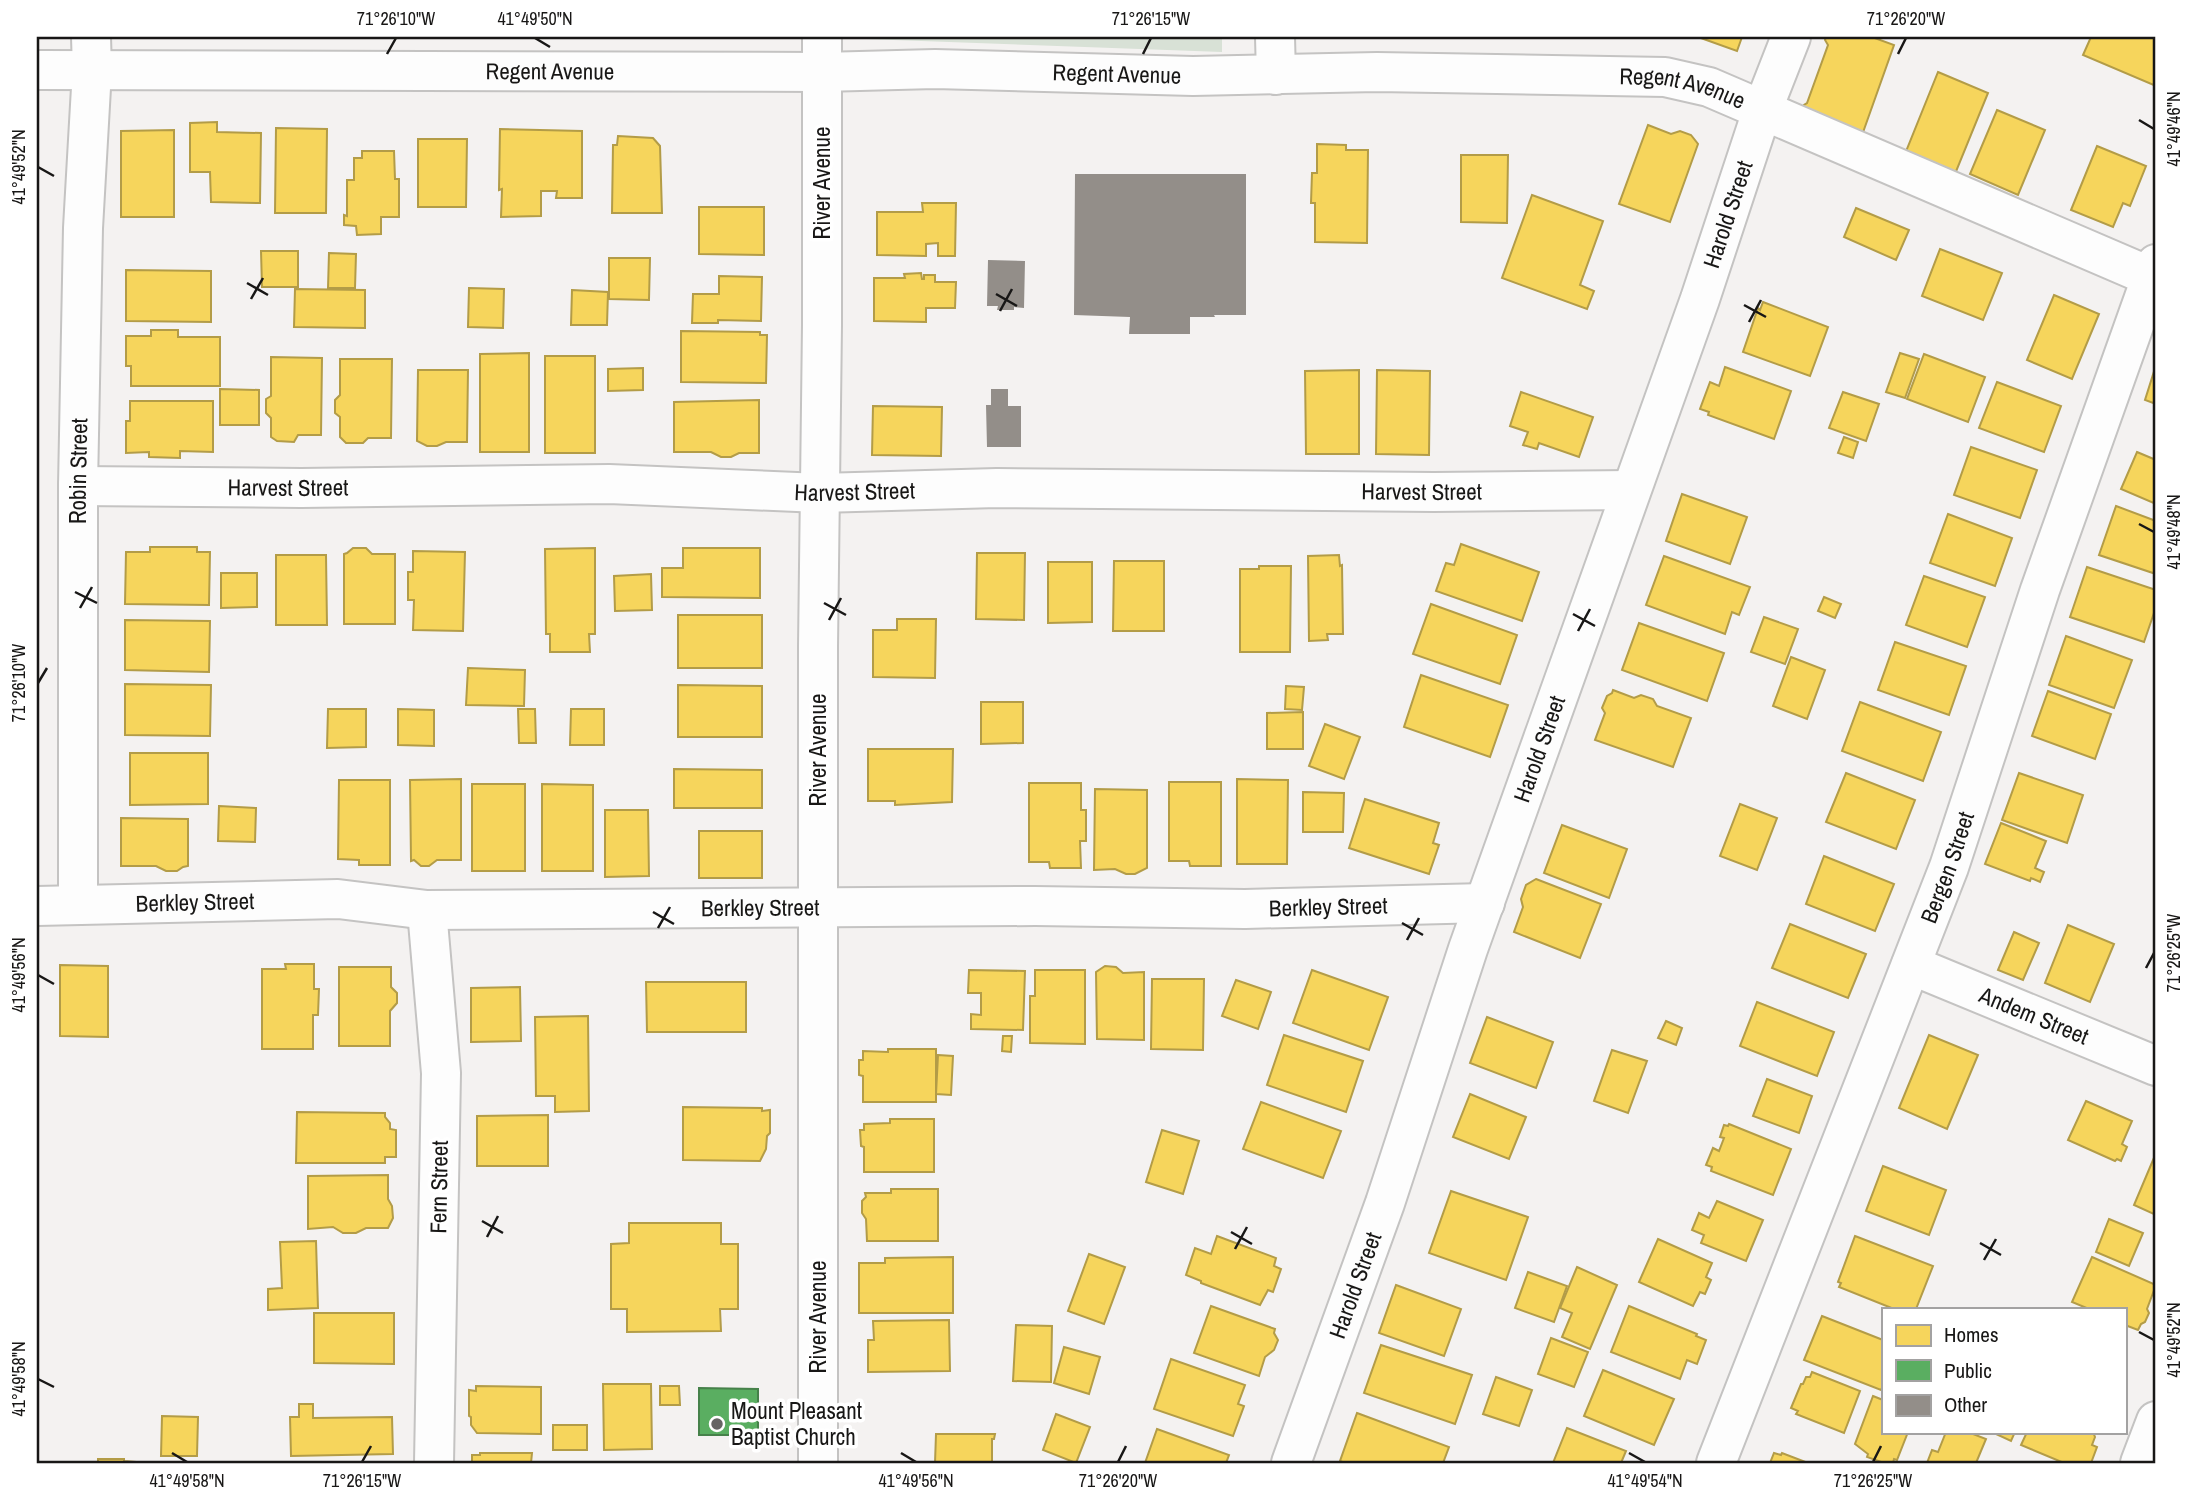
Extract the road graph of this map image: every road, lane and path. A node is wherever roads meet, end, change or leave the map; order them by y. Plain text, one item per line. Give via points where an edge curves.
1 (1275, 37) edge
2 (1791, 37) edge
3 (92, 53) edge
4 (822, 54) edge
5 (37, 70) edge
6 (1276, 75) junction
7 (1762, 111) junction
8 (2155, 273) edge
9 (78, 486) junction
10 (1631, 490) junction
11 (820, 493) junction
12 (1485, 903) junction
13 (78, 905) junction
14 (37, 906) edge
15 (819, 908) junction
16 (427, 910) junction
17 (1911, 965) junction
18 (2156, 1066) edge
19 (2156, 1421) edge
20 (434, 1463) edge
21 (818, 1463) edge
22 (1291, 1463) edge
23 (1716, 1463) edge
24 (2140, 1463) edge

1 - 6 street
2 - 7 street, Harold Street
3 - 4 street, Regent Avenue
3 - 5 street, Regent Avenue
3 - 9 street, Robin Street
4 - 6 street, Regent Avenue via 935,69
4 - 11 street, River Avenue
6 - 7 street, Regent Avenue via 1665,76 1709,87
7 - 8 street, Regent Avenue
7 - 10 street, Harold Street
8 - 17 street, Bergen Street
9 - 11 street, Harvest Street via 609,484
9 - 13 street, Robin Street
10 - 11 street, Harvest Street via 997,488
10 - 12 street, Harold Street
11 - 15 street, River Avenue
12 - 15 street, Berkley Street via 1245,909
12 - 22 street, Harold Street via 1385,1203
13 - 14 street, Berkley Street
13 - 16 street, Berkley Street via 338,900
15 - 16 street, Berkley Street
15 - 21 street, River Avenue
16 - 20 street, Fern Street via 441,1073
17 - 18 street, Andem Street
17 - 23 street, Bergen Street
19 - 24 street

